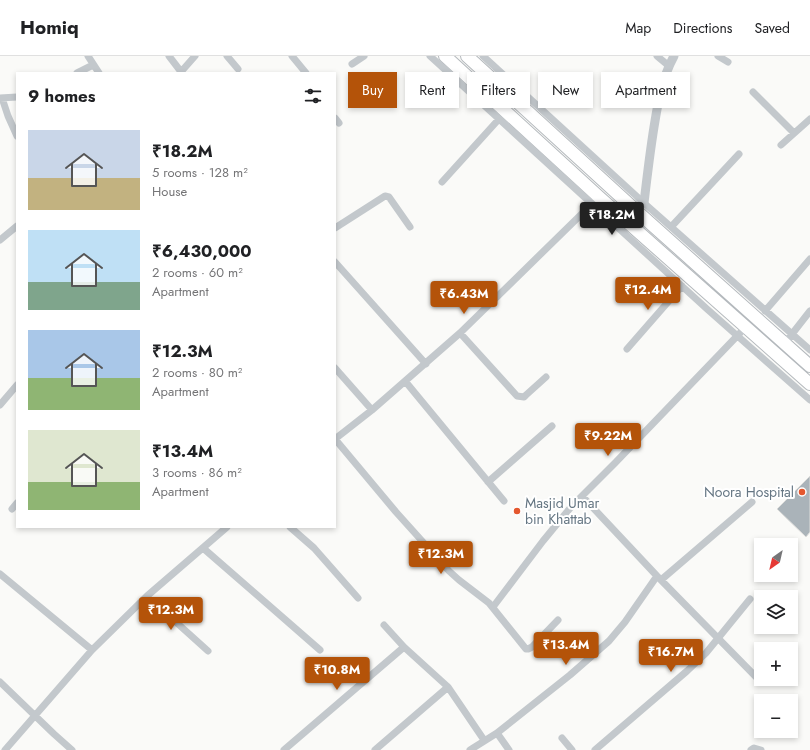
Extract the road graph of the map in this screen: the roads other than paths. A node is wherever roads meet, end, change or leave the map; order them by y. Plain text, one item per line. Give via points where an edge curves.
1 (88, 56) edge
2 (168, 56) edge
3 (195, 56) edge
4 (227, 56) edge
5 (292, 56) edge
6 (364, 56) edge
7 (430, 56) edge
8 (446, 56) edge
9 (467, 56) edge
10 (483, 56) edge
11 (657, 56) edge
12 (674, 56) edge
13 (718, 56) edge
14 (728, 62) dead end
15 (352, 64) dead end
16 (93, 65) junction
17 (668, 66) junction
18 (238, 70) dead end
19 (79, 72) edge
20 (97, 72) edge
21 (180, 72) edge
22 (182, 72) edge
23 (304, 72) edge
24 (487, 72) edge
25 (498, 72) edge
26 (753, 92) dead end
27 (16, 97) edge
28 (1, 98) edge
29 (530, 107) edge
30 (530, 107) edge
31 (499, 119) junction
32 (810, 119) edge
33 (794, 133) junction
34 (16, 134) edge
35 (781, 145) dead end
36 (739, 154) dead end
37 (442, 182) dead end
38 (596, 201) junction
39 (644, 203) junction
40 (16, 227) edge
41 (336, 227) edge
42 (410, 227) dead end
43 (671, 228) junction
44 (0, 240) edge
45 (810, 259) edge
46 (336, 263) edge
47 (682, 286) junction
48 (765, 311) junction
49 (810, 311) edge
50 (742, 331) junction
51 (460, 333) junction
52 (792, 334) junction
53 (785, 343) junction
54 (627, 349) dead end
55 (810, 350) edge
56 (426, 364) junction
57 (810, 366) edge
58 (336, 369) edge
59 (546, 377) dead end
60 (406, 381) junction
61 (810, 384) edge
62 (16, 386) edge
63 (810, 400) edge
64 (0, 405) edge
65 (372, 410) junction
66 (552, 426) dead end
67 (336, 438) edge
68 (336, 440) edge
69 (488, 482) junction
70 (582, 496) junction
71 (504, 501) dead end
72 (752, 502) dead end
73 (226, 528) edge
74 (291, 528) edge
75 (202, 548) junction
76 (0, 574) edge
77 (659, 578) junction
78 (147, 596) junction
79 (358, 598) dead end
80 (750, 599) dead end
81 (493, 607) junction
82 (558, 620) dead end
83 (384, 625) dead end
84 (718, 638) junction
85 (404, 646) junction
86 (92, 650) junction
87 (320, 650) dead end
88 (208, 651) dead end
89 (754, 675) edge
90 (0, 682) edge
91 (448, 687) junction
92 (35, 716) junction
93 (497, 733) junction
94 (562, 738) dead end
95 (484, 740) junction
96 (5, 750) edge
97 (72, 750) edge
98 (284, 750) edge
99 (375, 750) edge
100 (470, 750) edge
101 (509, 750) edge
102 (572, 750) edge
103 (595, 750) edge
104 (751, 750) edge
105 (761, 750) edge

1 - 16 street
2 - 21 street
3 - 22 street
4 - 18 street
5 - 23 street
6 - 15 street
7 - 31 street
8 - 38 highway
9 - 24 highway
10 - 25 street
11 - 17 street
12 - 17 street
13 - 14 street
16 - 19 street
16 - 20 street
17 - 39 street via 661,85
26 - 33 street
27 - 28 street
28 - 34 street
29 - 39 street
30 - 53 highway via 631,206
31 - 37 street
31 - 38 street
32 - 33 street
33 - 35 street
36 - 43 street
38 - 47 street
38 - 50 highway
38 - 51 street
39 - 43 street
40 - 44 street
41 - 42 street via 385,196 389,197
43 - 48 street
45 - 48 street
46 - 56 street
47 - 50 street
47 - 54 street
48 - 52 street
49 - 52 street
50 - 61 highway
50 - 63 street
50 - 70 street
51 - 56 street
51 - 59 street via 517,396 526,396
52 - 53 street
52 - 55 street
53 - 57 highway
56 - 60 street
58 - 65 street
60 - 65 street
60 - 69 street
62 - 64 street
65 - 67 street
66 - 69 street
68 - 81 street via 454,576
69 - 71 street
70 - 77 street
70 - 81 street via 560,518
72 - 77 street
73 - 75 street
74 - 79 street via 314,548
75 - 78 street
75 - 87 street
76 - 86 street
77 - 84 street
77 - 93 street via 609,641
78 - 86 street
78 - 88 street
80 - 84 street
81 - 82 street via 522,646 528,649
83 - 85 street
84 - 89 street
84 - 103 street via 669,688
85 - 91 street
85 - 98 street
86 - 92 street
90 - 92 street
91 - 95 street
91 - 99 street
92 - 96 street
92 - 97 street
93 - 95 street
93 - 101 street
94 - 102 street
95 - 100 street
104 - 105 street

